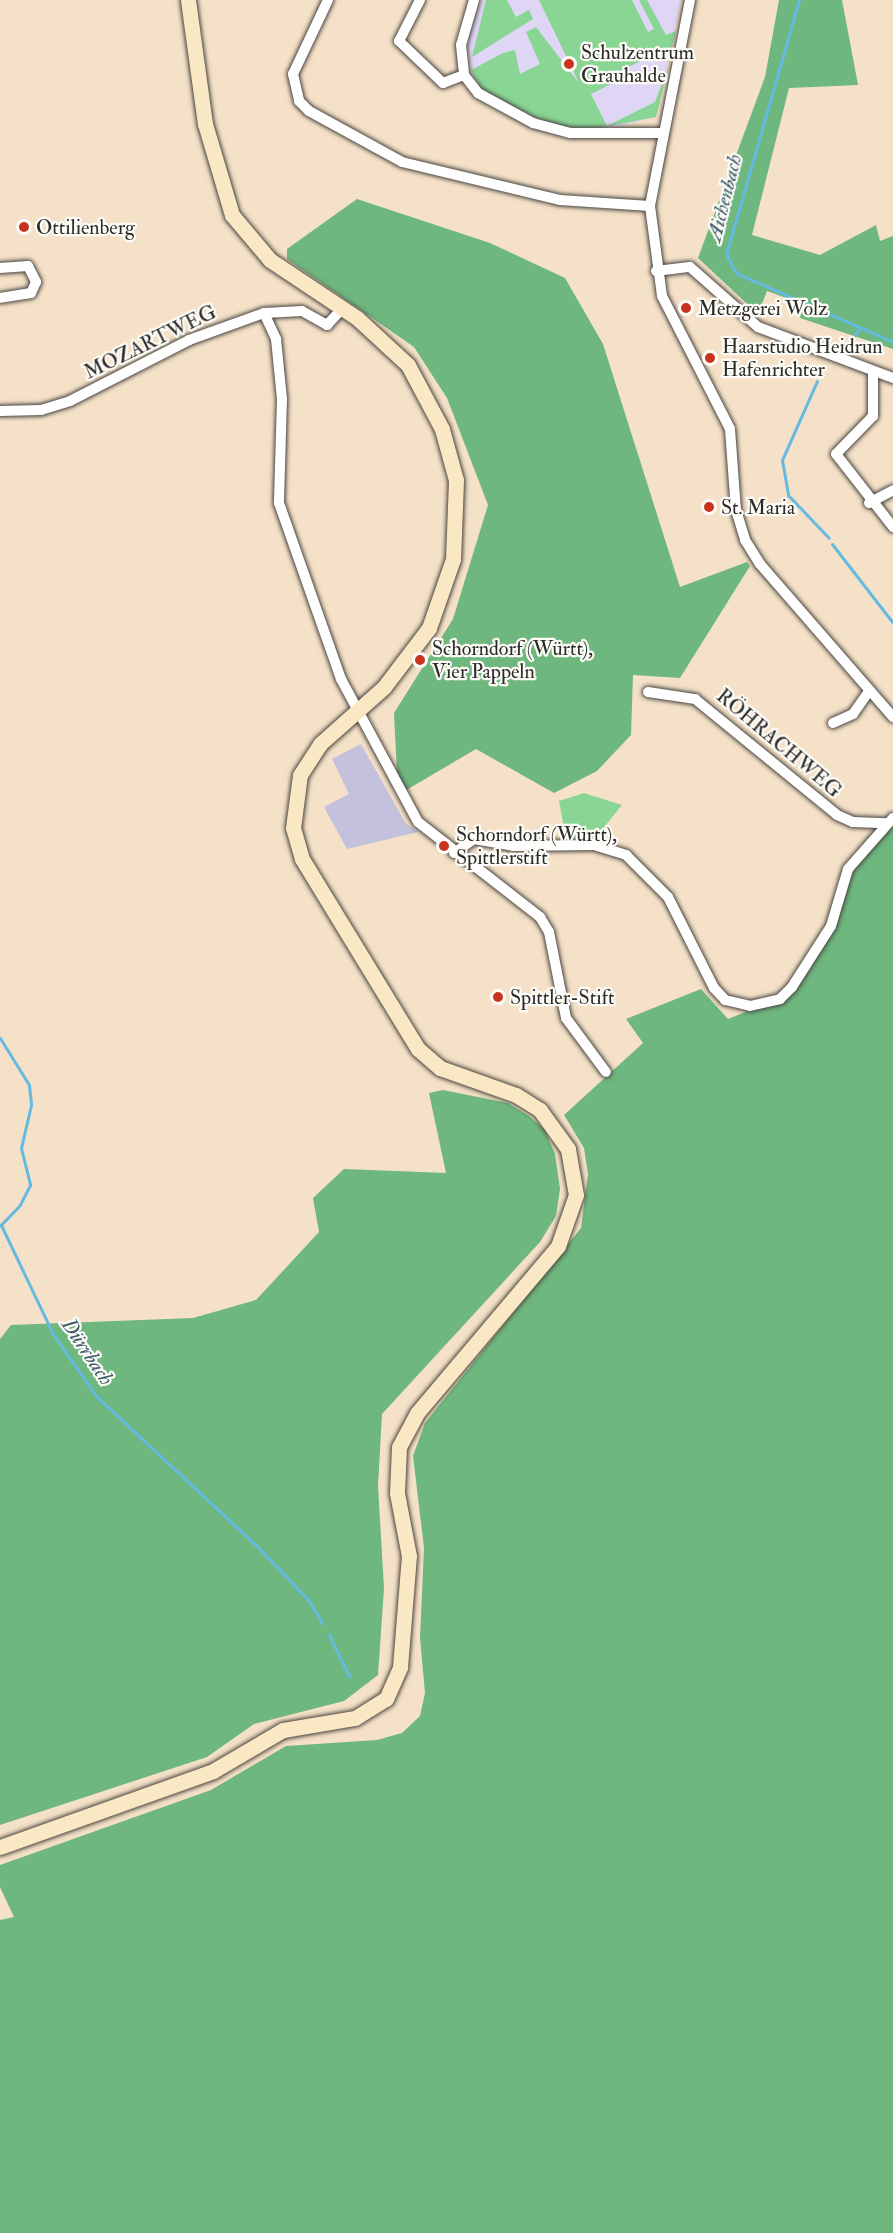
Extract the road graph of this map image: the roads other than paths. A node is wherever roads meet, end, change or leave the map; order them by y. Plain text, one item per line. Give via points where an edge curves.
1 (188, 0) edge
2 (328, 0) edge
3 (420, 0) edge
4 (474, 0) edge
5 (690, 0) edge
6 (464, 75) junction
7 (661, 134) junction
8 (650, 206) junction
9 (0, 268) edge
10 (656, 271) junction
11 (0, 298) edge
12 (343, 308) junction
13 (264, 313) junction
14 (873, 371) junction
15 (893, 378) edge
16 (0, 411) edge
17 (893, 490) edge
18 (869, 503) junction
19 (893, 527) edge
20 (870, 690) junction
21 (648, 692) dead end
22 (357, 711) junction
23 (893, 717) edge
24 (833, 723) dead end
25 (890, 821) edge
26 (454, 853) junction
27 (606, 1072) dead end
28 (0, 1847) edge

1 - 12 main road via 205,124 232,214 270,260
2 - 8 street via 293,74 299,101 309,111 402,162 560,200
3 - 6 street via 399,41 443,83
4 - 6 street via 461,45
5 - 7 street
6 - 7 street via 478,93 533,123 570,133
7 - 8 street
8 - 10 street
9 - 11 street via 28,266 36,282 31,293
10 - 14 street via 690,267 758,327
10 - 20 street via 662,296 730,429 736,510 760,564
12 - 13 street, MOZARTWEG via 327,325 302,311
12 - 22 main road via 394,349 432,403 450,451 457,502 453,559 433,619 403,666
13 - 16 street, MOZARTWEG via 189,340 70,401 41,410
13 - 22 street via 276,339 282,399 280,510 318,625
14 - 15 street
14 - 18 street via 873,416 836,454
17 - 18 street
18 - 19 street
20 - 23 street
20 - 24 street via 853,714
21 - 25 street, RÖHRACHWEG via 695,699 837,815 854,822
22 - 26 street via 418,822
22 - 28 main road via 320,744 300,776 293,828 303,859 418,1050 440,1068 516,1095 540,1110 568,1149 576,1195 558,1246 417,1413 399,1447 397,1493 409,1557 400,1667 386,1699 355,1718 283,1730 213,1771
25 - 26 street via 848,869 831,926 792,987 780,999 750,1006 725,1000 714,988 668,897 626,855 594,845 513,846 474,839
26 - 27 street via 540,916 549,932 566,1018

